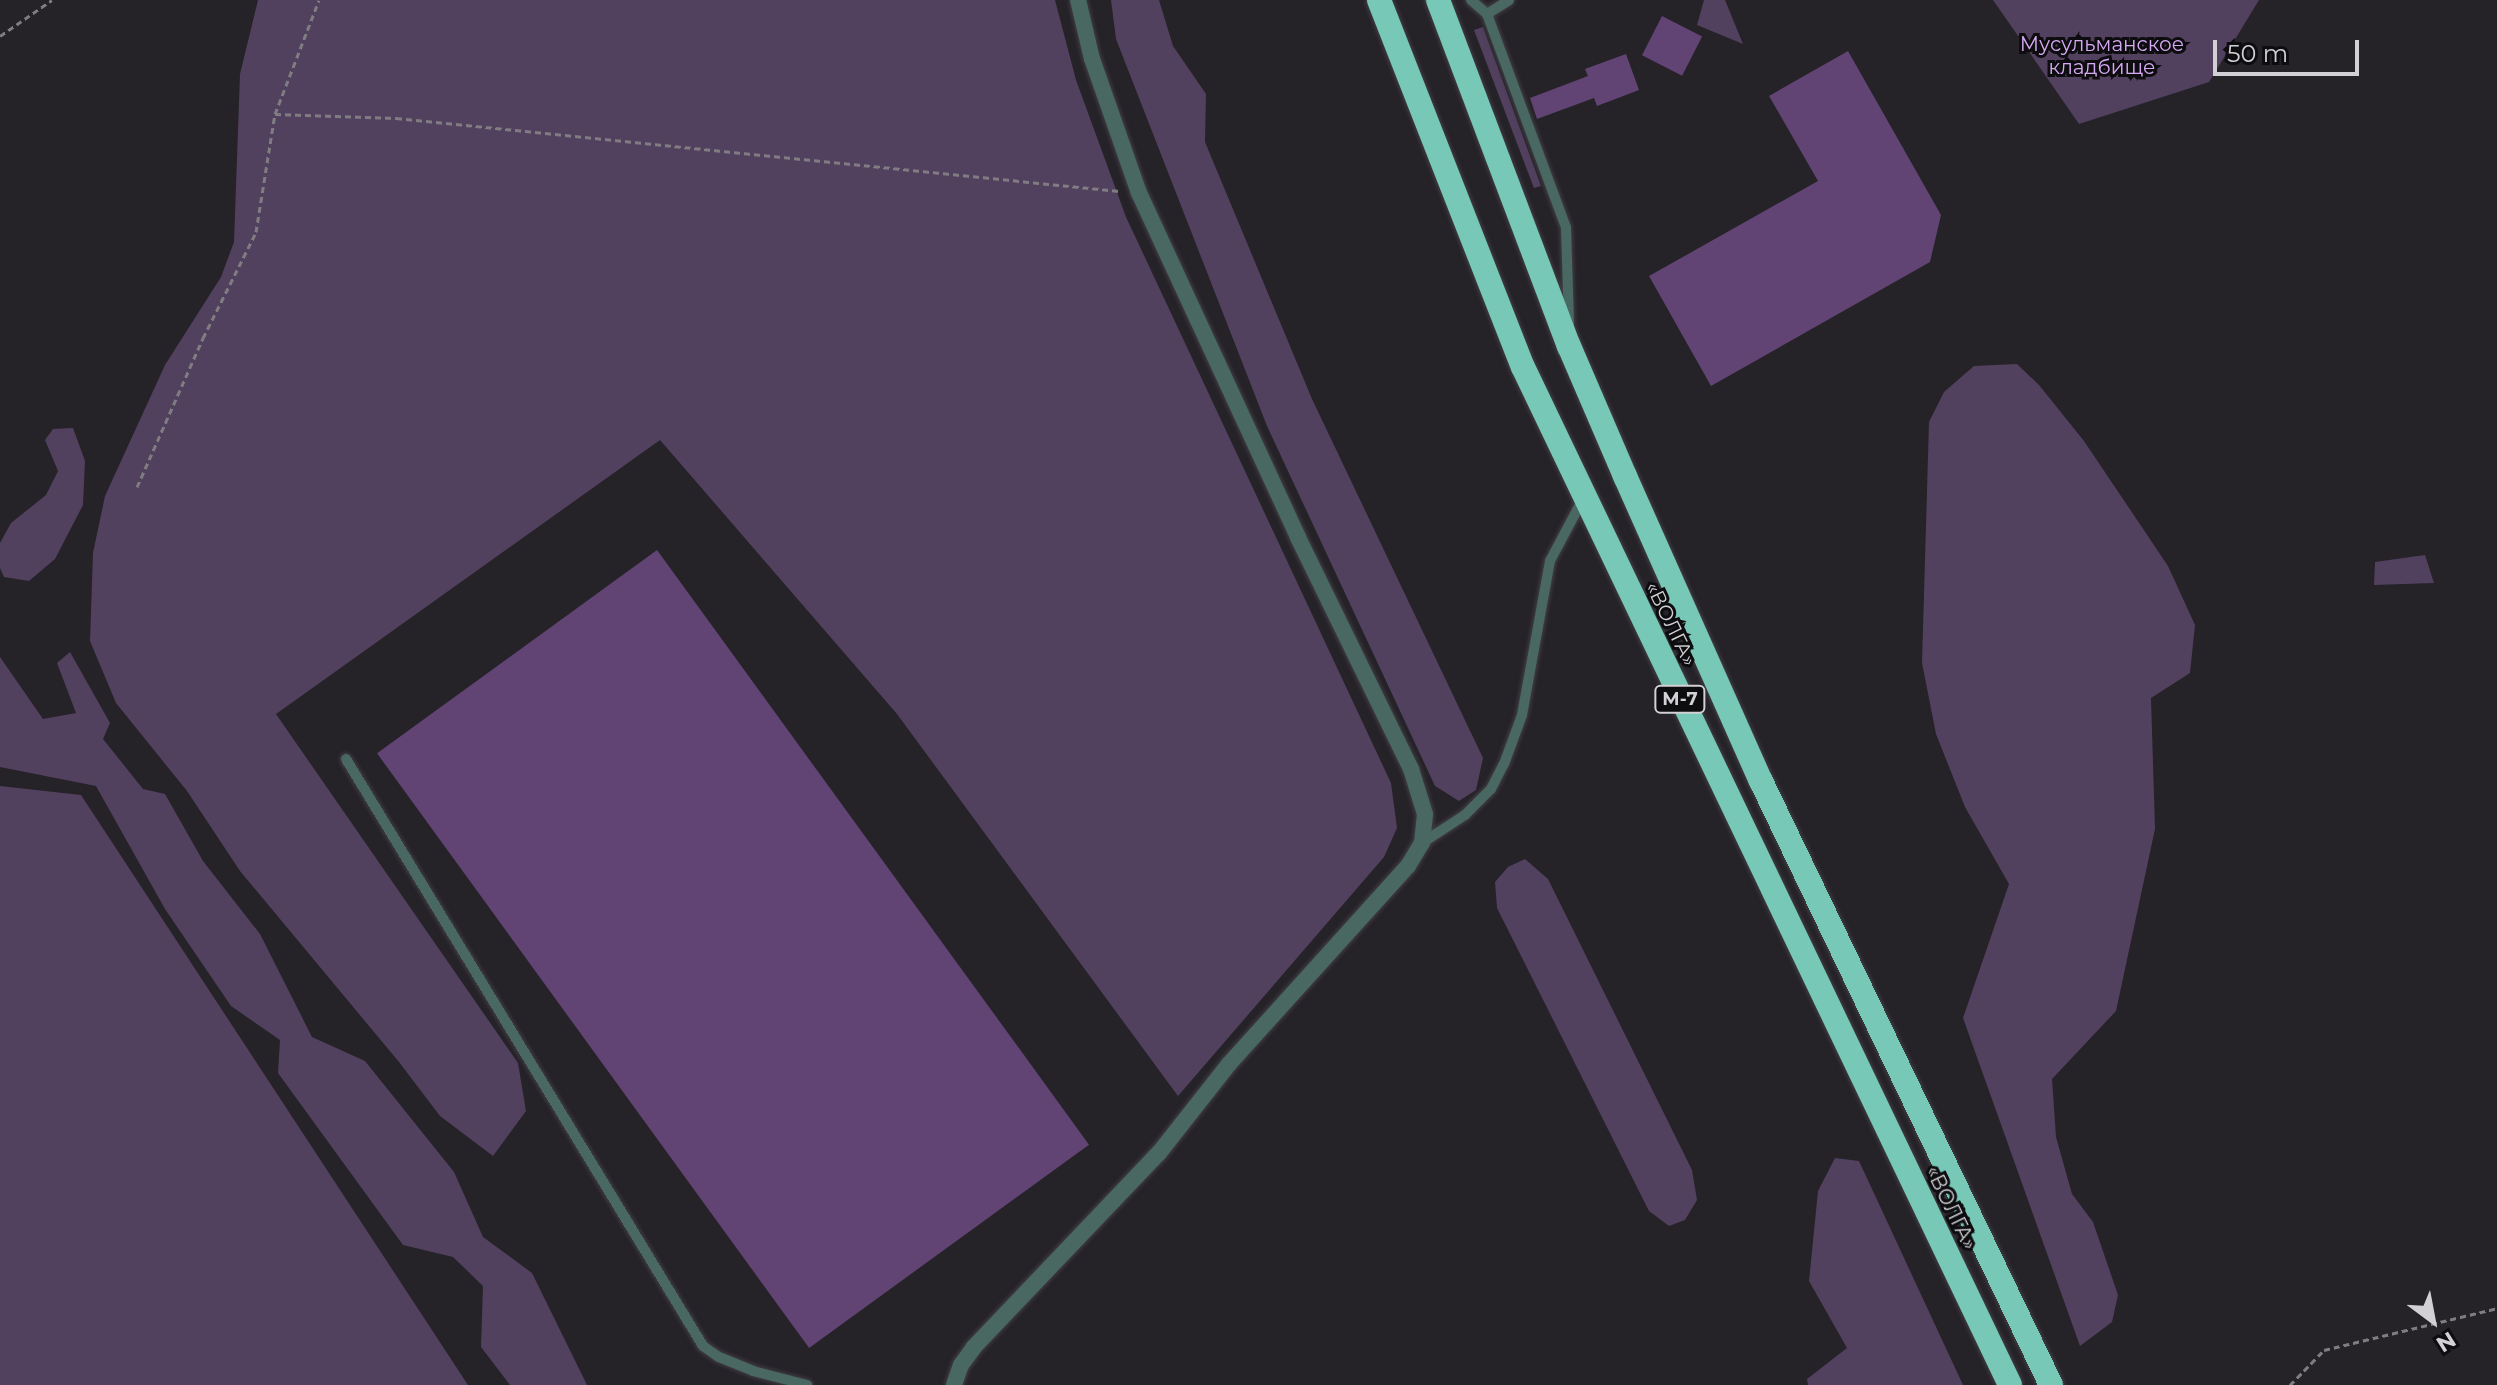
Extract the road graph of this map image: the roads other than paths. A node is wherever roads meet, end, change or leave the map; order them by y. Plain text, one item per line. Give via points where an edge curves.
1 (1078, 0) edge
2 (1379, 0) edge
3 (1438, 0) edge
4 (1471, 0) edge
5 (1509, 0) edge
6 (1487, 14) junction
7 (1569, 346) junction
8 (1584, 498) junction
9 (346, 759) dead end
10 (1422, 843) junction
11 (807, 1385) edge
12 (954, 1385) edge
13 (2010, 1385) edge
14 (2051, 1385) edge

1 - 10 street via 1092,59 1139,193 1411,769 1425,814
2 - 8 highway, «ВОЛГА» / М-7 via 1523,367
3 - 7 highway, «ВОЛГА» / М-7
4 - 6 lane
5 - 6 lane
6 - 7 lane via 1566,228
7 - 14 highway, «ВОЛГА» / М-7 via 1761,781
8 - 10 lane via 1550,561 1522,715 1504,764 1491,789 1465,815
8 - 13 highway, «ВОЛГА» / М-7
9 - 11 lane via 703,1346 753,1371
10 - 12 street via 1408,866 1229,1064 1159,1153 974,1347

